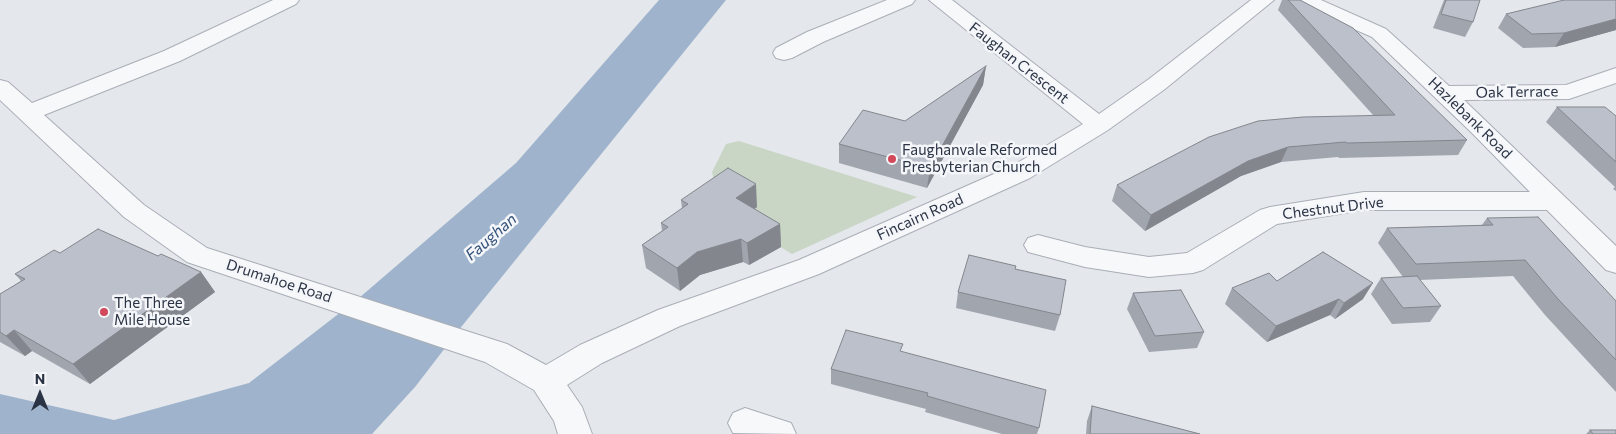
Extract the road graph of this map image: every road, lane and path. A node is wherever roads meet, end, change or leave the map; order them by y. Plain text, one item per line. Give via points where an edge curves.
1 (289, 0) edge
2 (905, 0) edge
3 (939, 0) edge
4 (1264, 0) edge
5 (1304, 0) edge
6 (784, 53) dead end
7 (1616, 75) edge
8 (0, 87) edge
9 (1445, 93) junction
10 (28, 113) junction
11 (1099, 125) junction
12 (1554, 201) junction
13 (1038, 244) dead end
14 (1616, 263) edge
15 (546, 381) junction
16 (744, 423) dead end
17 (575, 434) edge
18 (779, 434) edge

1 - 10 street via 172,56
2 - 6 street
3 - 11 street, Faughan Crescent
4 - 11 street, Fincairn Road
5 - 9 street, Hazlebank Road via 1379,33
7 - 9 street, Oak Terrace via 1569,92
8 - 10 street, Drumahoe Road
9 - 12 street, Hazlebank Road
10 - 15 street, Drumahoe Road via 134,211 197,254 496,353
11 - 15 street, Fincairn Road via 1021,172 809,267 669,318 591,354
12 - 13 street, Chestnut Drive via 1364,201 1270,216 1194,263 1149,267 1085,257
12 - 14 street, Hazlebank Road
15 - 17 street, Drumahoe Road via 570,418
16 - 18 street

